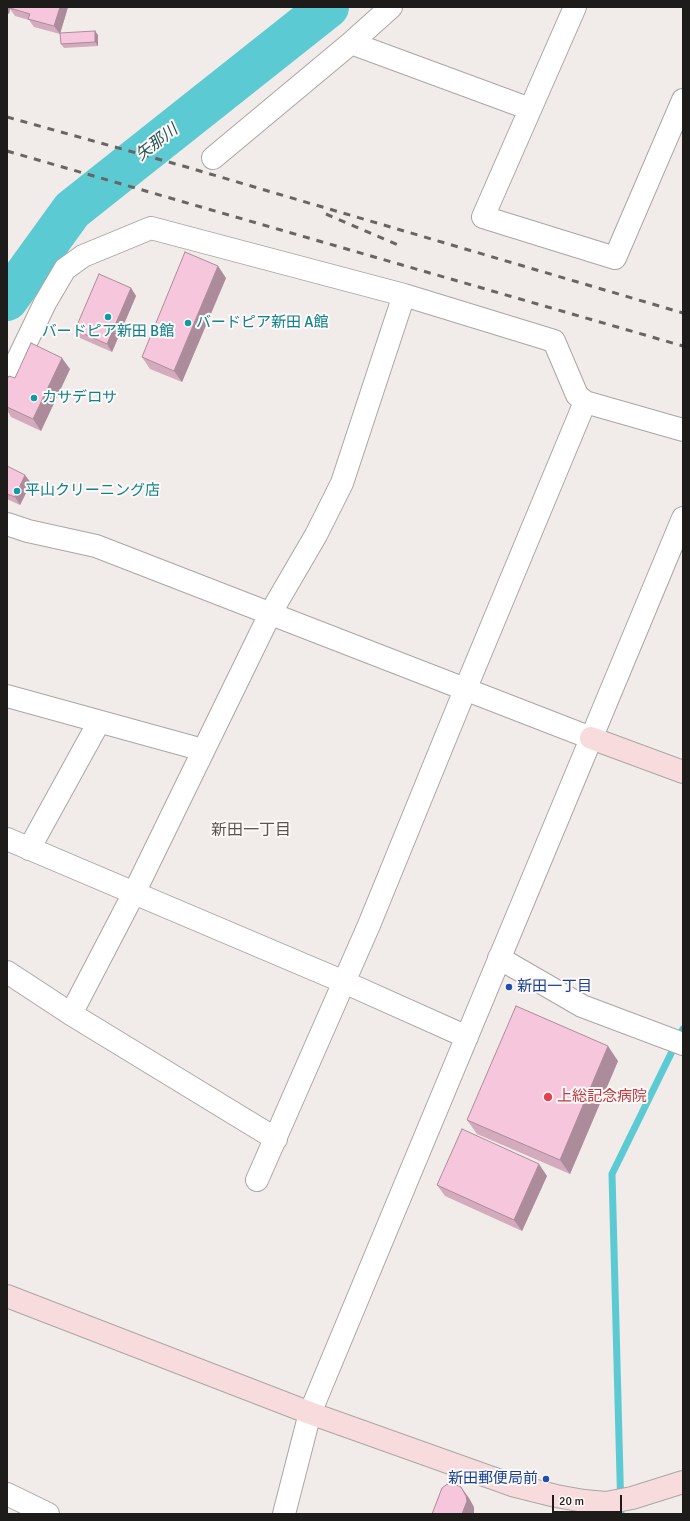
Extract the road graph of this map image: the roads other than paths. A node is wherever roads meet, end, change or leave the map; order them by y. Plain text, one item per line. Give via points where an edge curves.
1 (390, 7) edge
2 (575, 7) edge
3 (351, 43) junction
4 (683, 100) edge
5 (530, 109) junction
6 (213, 158) dead end
7 (404, 295) junction
8 (7, 382) edge
9 (585, 402) junction
10 (683, 430) edge
11 (683, 518) edge
12 (7, 524) edge
13 (270, 614) junction
14 (465, 690) junction
15 (7, 696) edge
16 (99, 722) junction
17 (591, 738) junction
18 (203, 750) junction
19 (683, 772) edge
20 (7, 839) edge
21 (29, 849) junction
22 (134, 893) junction
23 (499, 958) junction
24 (7, 972) edge
25 (344, 982) junction
26 (71, 1014) junction
27 (467, 1037) junction
28 (683, 1044) edge
29 (276, 1139) junction
30 (257, 1180) dead end
31 (7, 1296) edge
32 (310, 1413) junction
33 (683, 1482) edge
34 (7, 1494) edge
35 (48, 1514) edge
36 (284, 1514) edge

1 - 3 street
2 - 5 street
3 - 5 street
3 - 6 street
4 - 5 street via 615,258 482,217
7 - 8 street via 151,228 83,256 65,269 45,303
7 - 9 street via 554,341 577,395
7 - 13 street via 342,483 316,535
9 - 10 street
9 - 14 street
11 - 17 street
12 - 13 street via 28,532 96,546
13 - 14 street
13 - 18 street
14 - 17 street
14 - 25 street
15 - 16 street
16 - 18 street
16 - 21 street
17 - 19 street
17 - 23 street
18 - 22 street
20 - 21 street
21 - 22 street
22 - 25 street
22 - 26 street
23 - 27 street
23 - 28 street via 582,1006
24 - 26 street
25 - 27 street
25 - 29 street
26 - 29 street
27 - 32 street
29 - 30 street
31 - 32 street
32 - 33 street via 512,1484 556,1496 606,1503 632,1498
32 - 36 street
34 - 35 street

